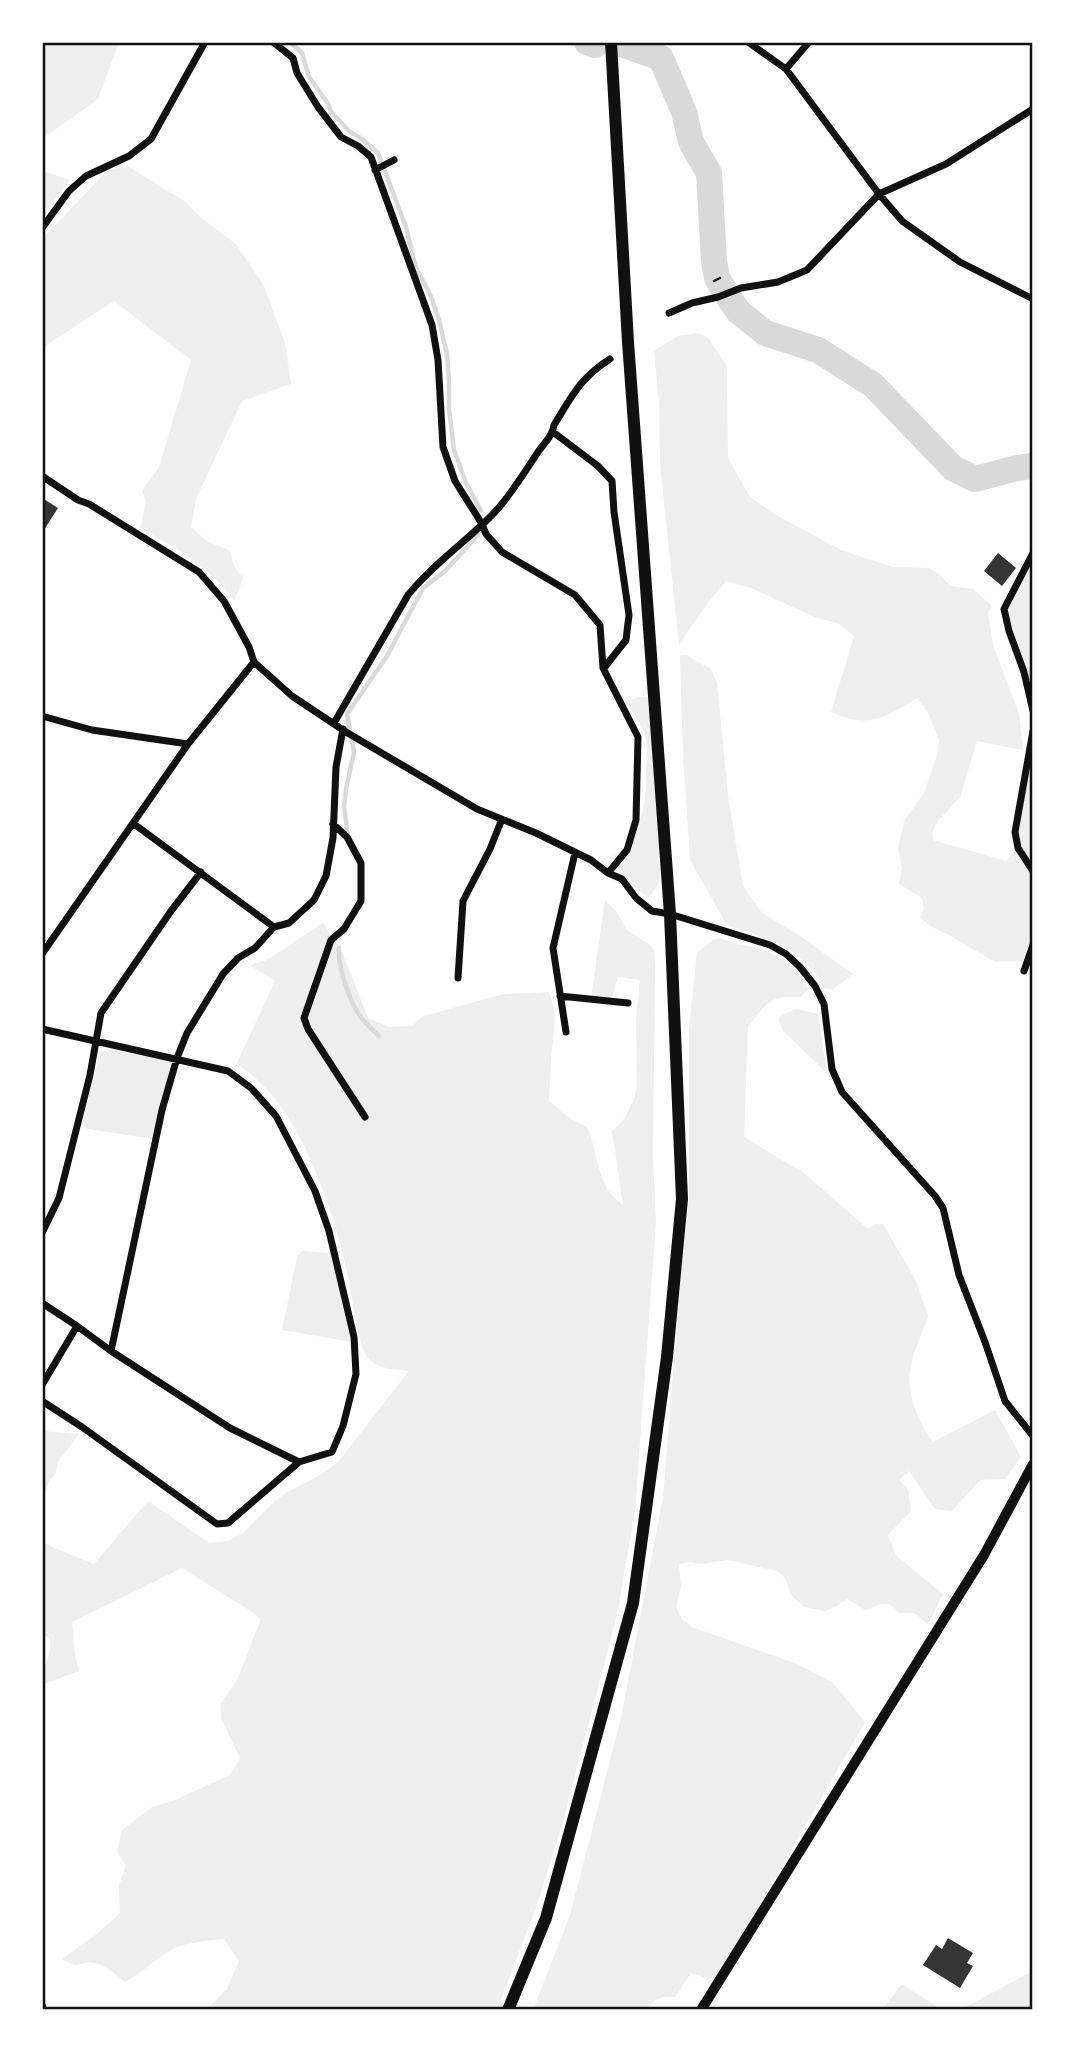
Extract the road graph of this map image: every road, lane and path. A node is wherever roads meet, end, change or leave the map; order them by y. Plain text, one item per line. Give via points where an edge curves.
1 (205, 42) edge
2 (273, 42) edge
3 (611, 42) edge
4 (748, 42) edge
5 (809, 42) edge
6 (786, 69) junction
7 (1033, 109) edge
8 (394, 160) dead end
9 (377, 168) junction
10 (879, 194) junction
11 (42, 228) edge
12 (720, 278) dead end
13 (714, 281) dead end
14 (1033, 299) edge
15 (669, 313) dead end
16 (610, 359) dead end
17 (553, 432) junction
18 (42, 476) edge
19 (482, 524) junction
20 (1033, 553) edge
21 (254, 662) junction
22 (603, 668) junction
23 (1033, 711) edge
24 (42, 716) edge
25 (334, 723) junction
26 (344, 731) junction
27 (1033, 732) edge
28 (188, 744) junction
29 (502, 819) junction
30 (134, 824) junction
31 (333, 824) junction
32 (575, 853) junction
33 (1033, 871) edge
34 (201, 872) junction
35 (608, 873) junction
36 (670, 914) junction
37 (274, 927) junction
38 (1033, 945) edge
39 (42, 954) edge
40 (1024, 971) dead end
41 (458, 978) dead end
42 (560, 996) junction
43 (628, 1003) dead end
44 (42, 1029) edge
45 (566, 1032) dead end
46 (95, 1041) junction
47 (177, 1058) junction
48 (365, 1117) dead end
49 (42, 1233) edge
50 (42, 1303) edge
51 (77, 1326) junction
52 (111, 1351) junction
53 (42, 1385) edge
54 (42, 1401) edge
55 (1033, 1436) edge
56 (299, 1462) junction
57 (1033, 1464) edge
58 (508, 2010) edge
59 (701, 2010) edge

1 - 11 street via 151,139 129,156 86,176
2 - 9 street via 293,58 297,73 341,137 371,157
3 - 36 highway
4 - 6 street
5 - 6 street
6 - 10 street
7 - 10 street via 946,164
8 - 9 street
9 - 19 street via 432,325 443,447 454,481
10 - 14 street via 902,222 931,243
10 - 15 street via 807,270
12 - 13 path
16 - 17 street via 580,383
17 - 19 street
17 - 22 street via 612,481 629,615 626,640
18 - 21 street via 199,572 224,601
19 - 22 street via 502,552 575,595 600,625
19 - 25 street via 408,595
20 - 23 street via 1004,609
21 - 25 street via 292,696
21 - 28 street
22 - 35 street via 638,737 636,820 627,850
24 - 28 street via 92,730
25 - 26 street
26 - 29 street via 453,796
26 - 31 street via 336,767
27 - 33 street via 1015,832 1018,848
28 - 30 street
29 - 32 street
29 - 41 street via 463,901
30 - 34 street
30 - 39 street
31 - 37 street via 326,876 314,900 289,923
31 - 48 street via 347,837 361,863 361,901 344,929 331,940 304,1018
32 - 35 street
32 - 42 street via 553,948
34 - 37 street
34 - 46 street via 101,1013
35 - 36 street via 622,879 652,911
36 - 55 street via 770,945 786,954 815,986 824,1004 832,1069 842,1092 943,1208 959,1275 1005,1401
36 - 58 highway via 682,1199 667,1357 635,1590 546,1919
37 - 47 street via 223,974
38 - 40 street
42 - 43 street
42 - 45 street
44 - 46 street
46 - 47 street
46 - 49 street via 59,1198
47 - 52 street
47 - 56 street via 228,1071 276,1116 316,1191 330,1231 354,1338 356,1374 332,1452
50 - 51 street
51 - 52 street
51 - 53 street
52 - 56 street via 230,1428
54 - 56 street via 217,1524 228,1523
57 - 59 street via 984,1555

